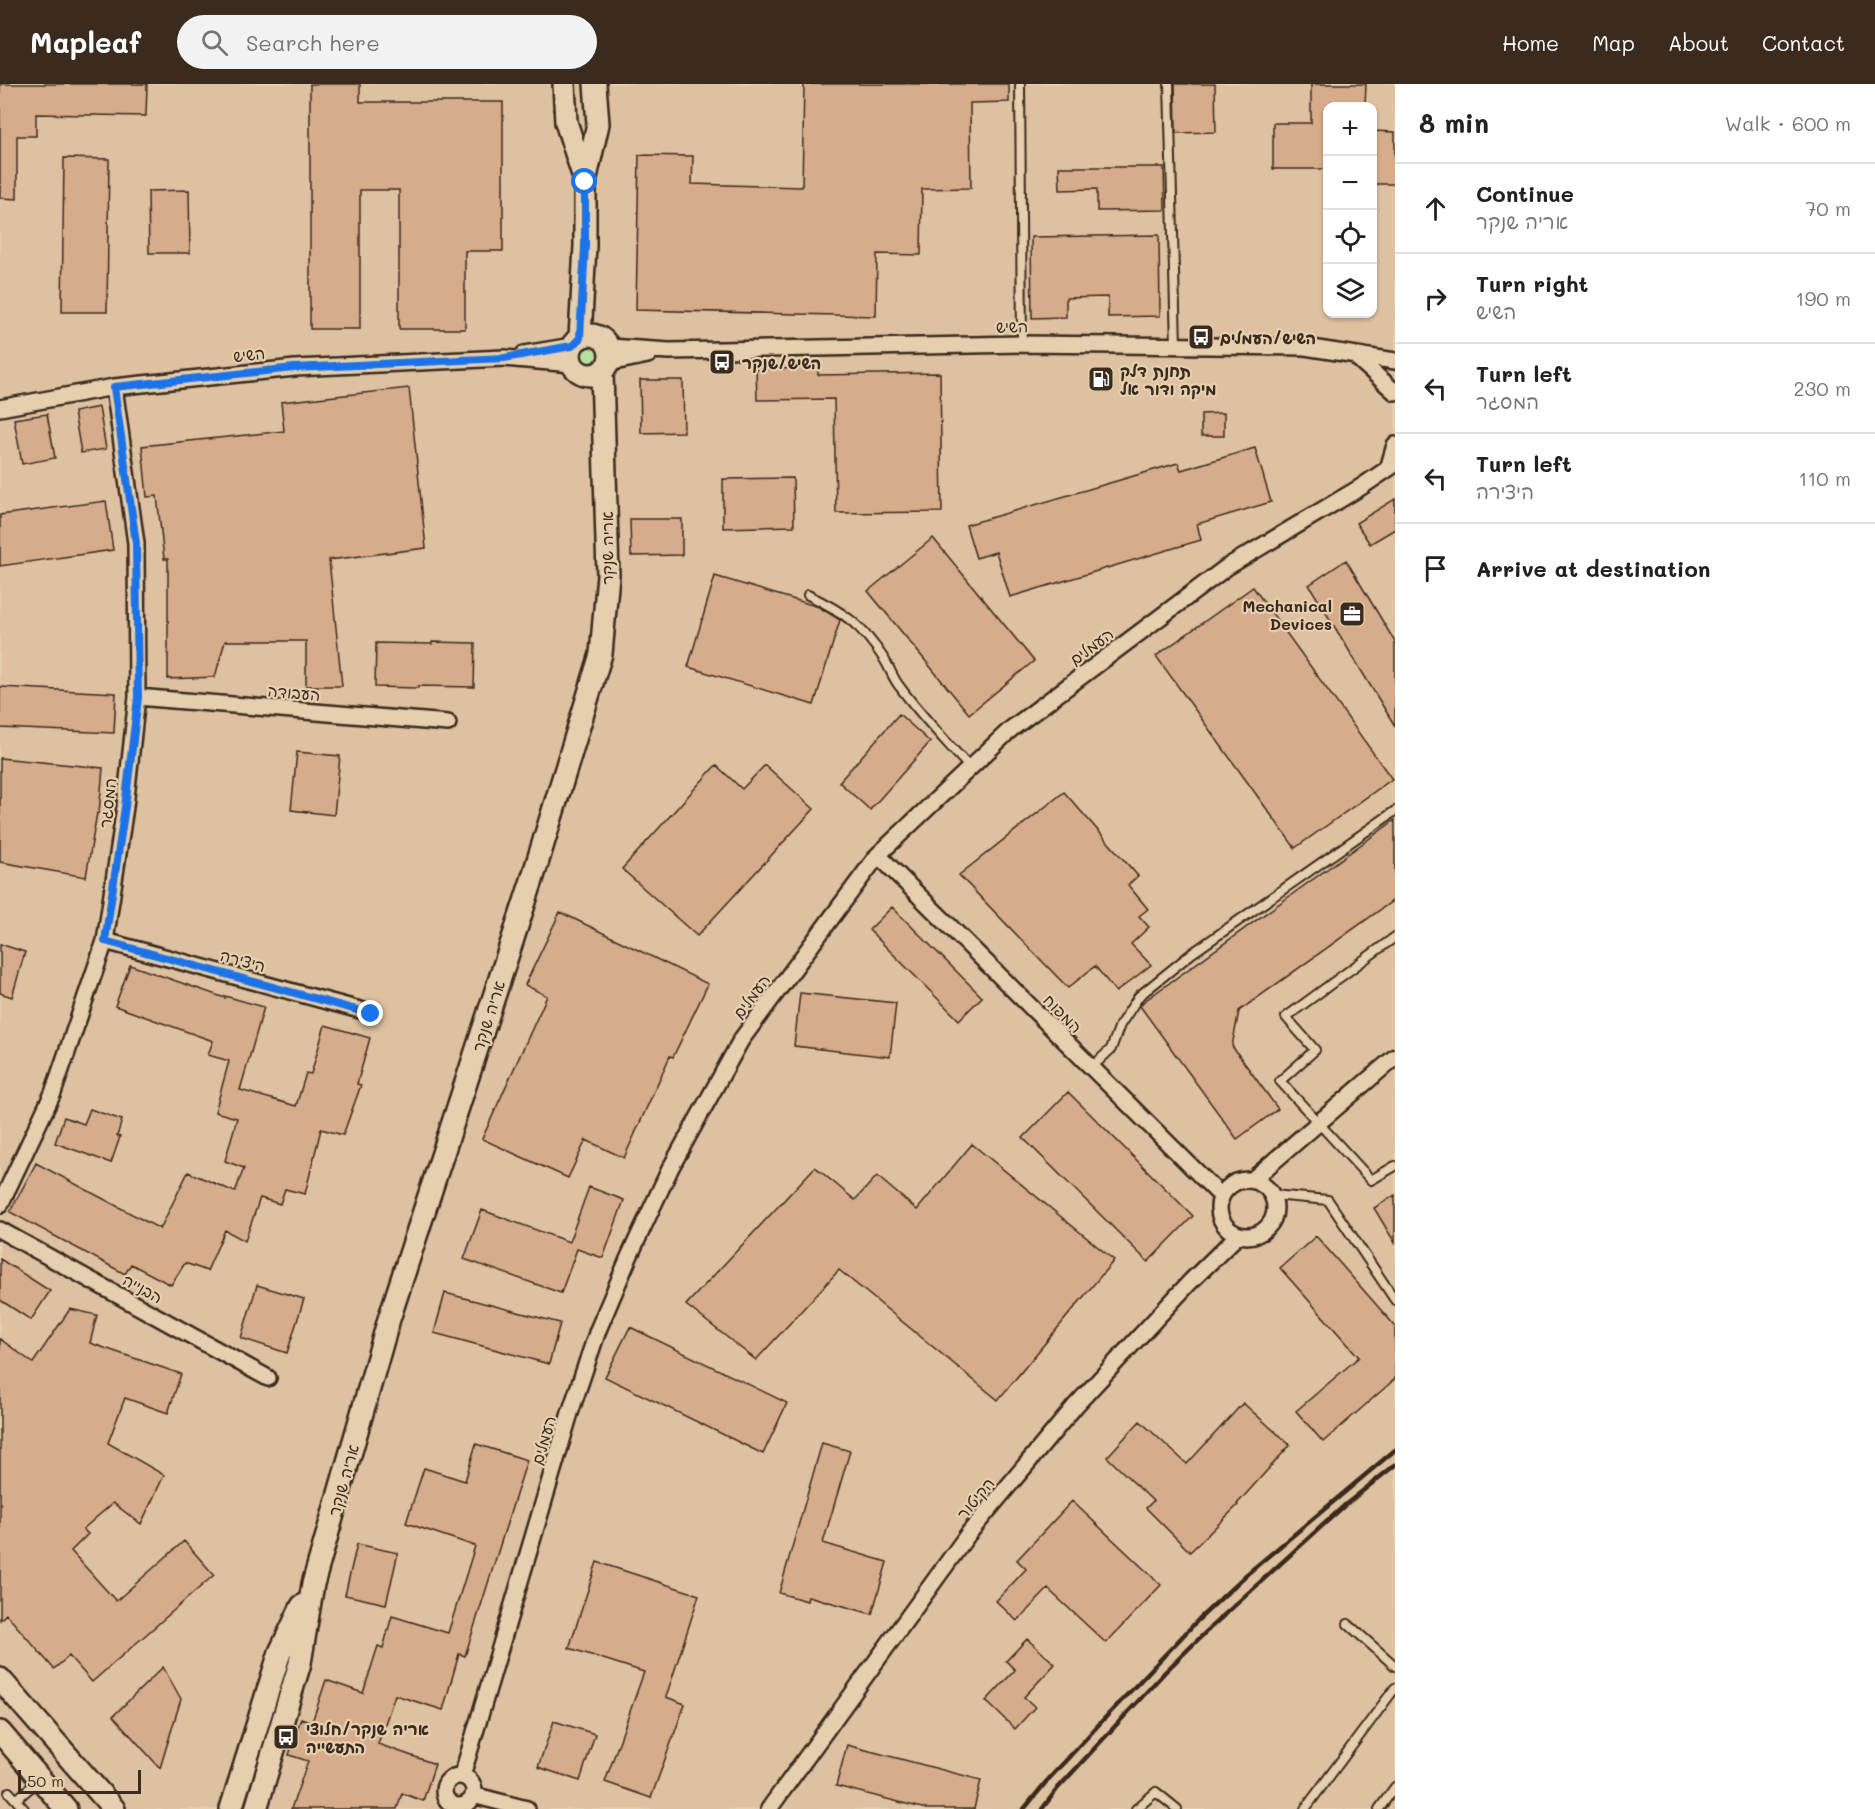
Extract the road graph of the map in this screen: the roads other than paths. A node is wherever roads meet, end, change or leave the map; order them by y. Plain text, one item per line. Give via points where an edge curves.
1 (564, 84) edge
2 (596, 84) edge
3 (1020, 84) edge
4 (1168, 84) edge
5 (585, 182) junction
6 (1022, 344) junction
7 (1176, 346) junction
8 (591, 355) junction
9 (1354, 355) junction
10 (1395, 361) edge
11 (114, 387) junction
12 (1395, 392) edge
13 (1395, 407) edge
14 (0, 408) edge
15 (1395, 445) edge
16 (1392, 466) edge
17 (808, 595) dead end
18 (138, 698) junction
19 (448, 723) dead end
20 (970, 768) junction
21 (1395, 811) edge
22 (878, 855) junction
23 (1395, 937) edge
24 (105, 941) junction
25 (371, 1014) dead end
26 (1395, 1056) edge
27 (1092, 1067) junction
28 (1317, 1124) junction
29 (1395, 1166) edge
30 (1252, 1180) junction
31 (1272, 1195) junction
32 (1221, 1196) junction
33 (0, 1205) edge
34 (0, 1230) edge
35 (1238, 1235) junction
36 (1395, 1300) edge
37 (268, 1378) dead end
38 (313, 1584) junction
39 (1348, 1624) dead end
40 (1395, 1666) edge
41 (0, 1679) edge
42 (1395, 1688) edge
43 (0, 1732) edge
44 (462, 1776) junction
45 (40, 1779) junction
46 (1395, 1787) edge
47 (9, 1792) dead end
48 (473, 1795) junction
49 (16, 1800) junction
50 (448, 1806) edge
51 (24, 1809) edge
52 (66, 1809) edge
53 (114, 1809) edge
54 (231, 1809) edge
55 (256, 1809) edge
56 (526, 1809) edge
57 (769, 1809) edge
58 (1136, 1809) edge
59 (1177, 1809) edge
60 (1305, 1809) edge
61 (1379, 1809) edge

1 - 5 street, אריה שנקר
2 - 5 street, אריה שנקר
3 - 6 lane
4 - 7 lane
5 - 8 street, אריה שנקר
6 - 7 street, השיש
6 - 8 street, השיש
7 - 9 street, השיש via 1305,347
8 - 11 street, השיש via 294,368
8 - 38 street, אריה שנקר via 604,440 608,575 601,654 389,1319
9 - 10 street, השיש
9 - 12 street
11 - 14 street, השיש
11 - 18 street, המסגר via 136,543
12 - 13 street
15 - 16 street, העמלים
16 - 20 street, העמלים via 1227,567 1011,729
17 - 20 lane via 838,609 859,626 897,684
18 - 19 street, העבודה
18 - 24 street, המסגר
20 - 22 street, העמלים
21 - 27 lane via 1191,954 1139,996 1120,1025 1111,1049
22 - 27 street, המפוח
22 - 44 street, העמלים via 741,1040 670,1169 629,1257 598,1330 570,1413
23 - 28 lane via 1286,1017 1315,1050 1280,1082
24 - 25 street, היצירה
24 - 33 street, המסגר via 53,1093
26 - 28 street
27 - 32 street, המפוח
28 - 29 lane via 1371,1180
28 - 30 street
30 - 31 street
30 - 32 street via 1234,1183
31 - 35 street via 1276,1204 1272,1223 1257,1235
31 - 36 lane via 1328,1200
32 - 35 street via 1223,1224
34 - 37 street, הבנייה
35 - 57 street, הקיטור via 1076,1405 969,1533
38 - 54 street, אריה שנקר via 280,1652
38 - 55 street, אריה שנקר via 300,1663
39 - 40 lane
41 - 53 street
42 - 60 lane
43 - 45 street
44 - 48 street via 471,1781
44 - 50 street via 452,1776 445,1784
45 - 49 lane
45 - 52 street
46 - 61 lane
47 - 49 lane
48 - 50 street via 463,1805
48 - 56 street
49 - 51 lane
58 - 59 lane via 1156,1792

